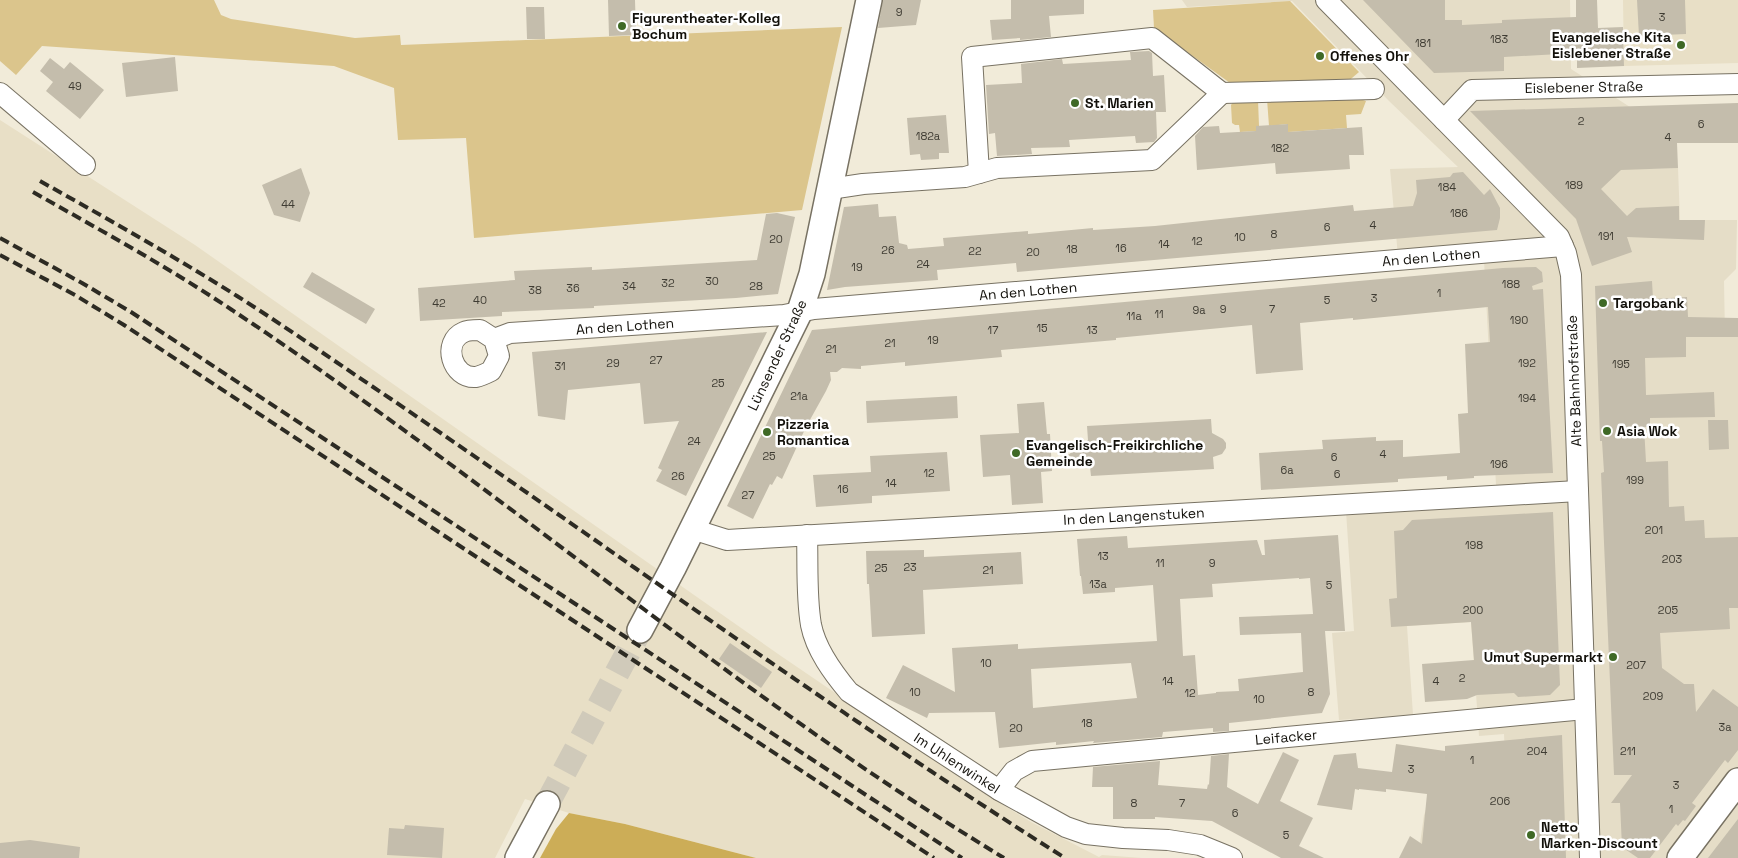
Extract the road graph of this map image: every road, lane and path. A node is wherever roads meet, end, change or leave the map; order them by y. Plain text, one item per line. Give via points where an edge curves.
1 (868, 0) edge
2 (1326, 0) edge
3 (1738, 84) edge
4 (1374, 89) dead end
5 (1222, 92) junction
6 (0, 94) edge
7 (1444, 120) junction
8 (85, 165) dead end
9 (979, 173) junction
10 (830, 189) junction
11 (1563, 246) junction
12 (800, 311) junction
13 (494, 339) dead end
14 (1578, 490) junction
15 (692, 529) junction
16 (807, 535) junction
17 (640, 630) tunnel mouth
18 (1585, 709) junction
19 (1738, 781) edge
20 (999, 790) junction
21 (547, 804) tunnel mouth
22 (518, 858) edge
23 (1232, 858) edge
24 (1590, 858) edge
25 (1680, 858) edge

1 - 10 street, Lünsender Straße
2 - 7 street, Alte Bahnhofstraße
3 - 7 street, Eislebener Straße via 1472,90
4 - 5 street
5 - 9 street via 1152,160 997,168
5 - 9 street via 1152,38 972,56
6 - 8 street
7 - 11 street, Alte Bahnhofstraße via 1559,238
9 - 10 street
10 - 12 street, Lünsender Straße via 812,274
11 - 12 street, An den Lothen
11 - 14 street, Alte Bahnhofstraße via 1570,269
12 - 13 street, An den Lothen via 784,315 510,333
12 - 15 street, Lünsender Straße
14 - 16 street, In den Langenstuken
14 - 18 street, Alte Bahnhofstraße
15 - 16 street, In den Langenstuken via 727,540
15 - 17 street, Lünsender Straße
16 - 20 street, Im Uhlenwinkel via 811,626 826,662 837,678 849,692
18 - 20 street, Leifacker via 1032,761 1014,771
18 - 24 street, Alte Bahnhofstraße
19 - 25 street
20 - 23 street, Im Uhlenwinkel via 1066,827 1086,834 1200,844
21 - 22 street

